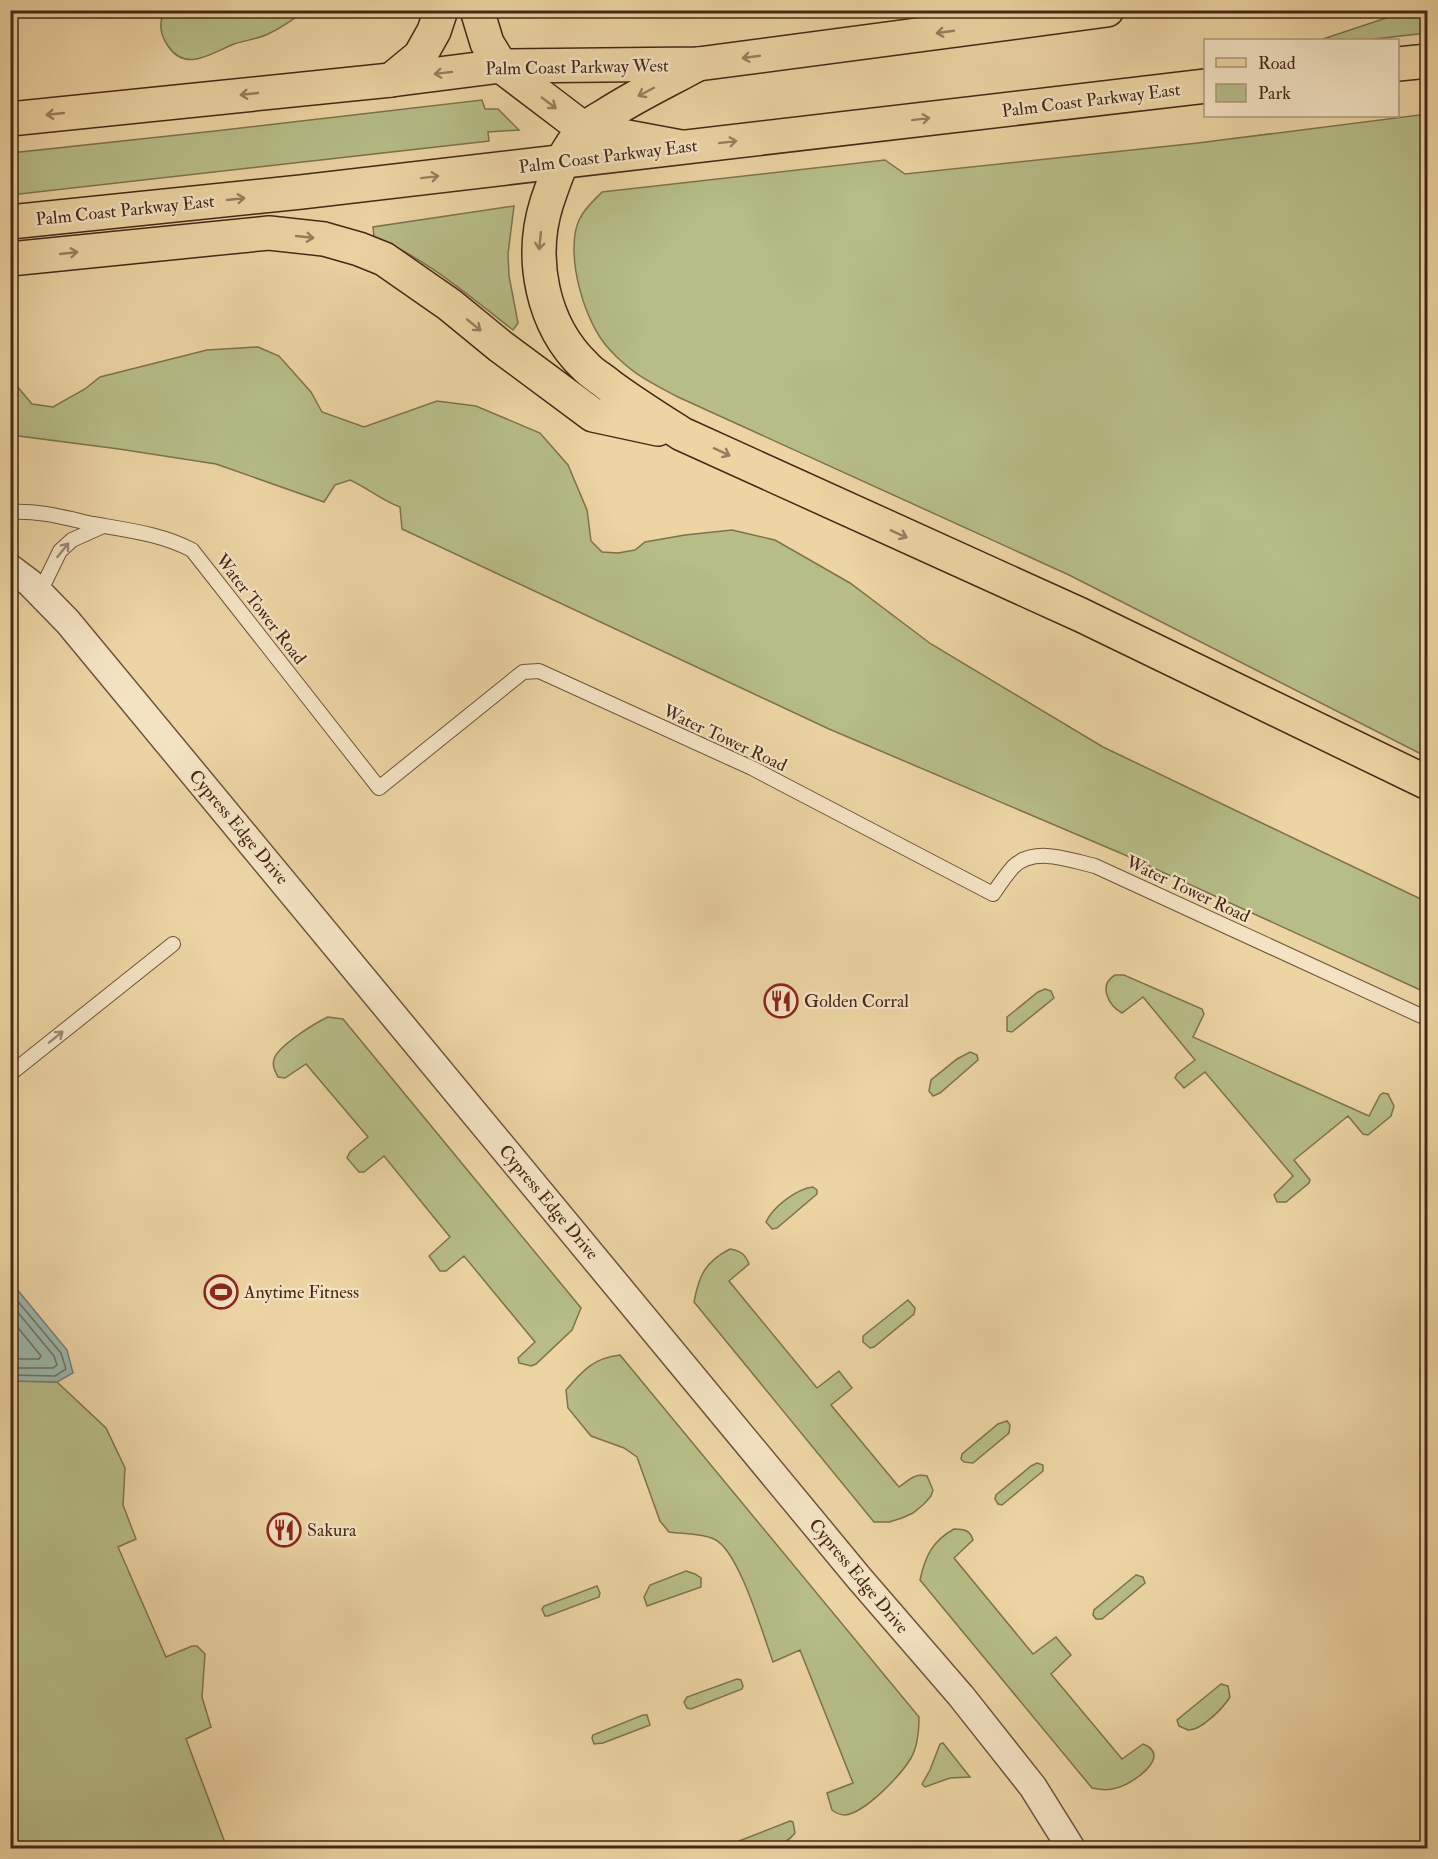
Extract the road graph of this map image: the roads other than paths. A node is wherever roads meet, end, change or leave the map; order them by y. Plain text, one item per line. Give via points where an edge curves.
1 (441, 10) edge
2 (477, 10) edge
3 (1107, 10) edge
4 (1428, 61) edge
5 (698, 64) junction
6 (1399, 64) edge
7 (501, 66) junction
8 (391, 80) junction
9 (1204, 86) edge
10 (10, 119) edge
11 (584, 129) junction
12 (681, 147) junction
13 (561, 161) junction
14 (10, 222) edge
15 (10, 259) edge
16 (682, 434) junction
17 (10, 512) edge
18 (103, 526) junction
19 (10, 568) edge
20 (40, 592) junction
21 (1428, 783) edge
22 (173, 944) dead end
23 (1428, 1018) edge
24 (10, 1074) edge
25 (1071, 1848) edge

1 - 8 main road via 420,57
2 - 7 main road via 487,43
3 -> 5 main road, Palm Coast Parkway West
4 - 6 main road
5 - 7 main road, Palm Coast Parkway West
5 -> 11 main road
7 -> 8 main road, Palm Coast Parkway West
7 -> 11 main road
8 -> 10 main road, Palm Coast Parkway West
12 -> 9 main road, Palm Coast Parkway East
11 - 12 main road
11 - 13 main road
12 - 13 main road, Palm Coast Parkway East
14 -> 13 main road, Palm Coast Parkway East
13 -> 16 main road via 544,211 539,246 543,289 557,329 585,367 633,404
15 -> 16 main road via 269,233 324,239 384,260 450,305 593,415
16 -> 21 main road via 1081,615
17 - 18 lane, Water Tower Road via 32,512
20 -> 18 lane via 60,552 72,540
18 - 23 lane, Water Tower Road via 177,542 192,550 379,788 523,672 539,671 752,768 993,894 1014,867 1032,857 1065,858 1095,866
19 - 20 street, Cypress Edge Drive
20 - 25 street, Cypress Edge Drive via 961,1696 1033,1787
24 -> 22 lane

